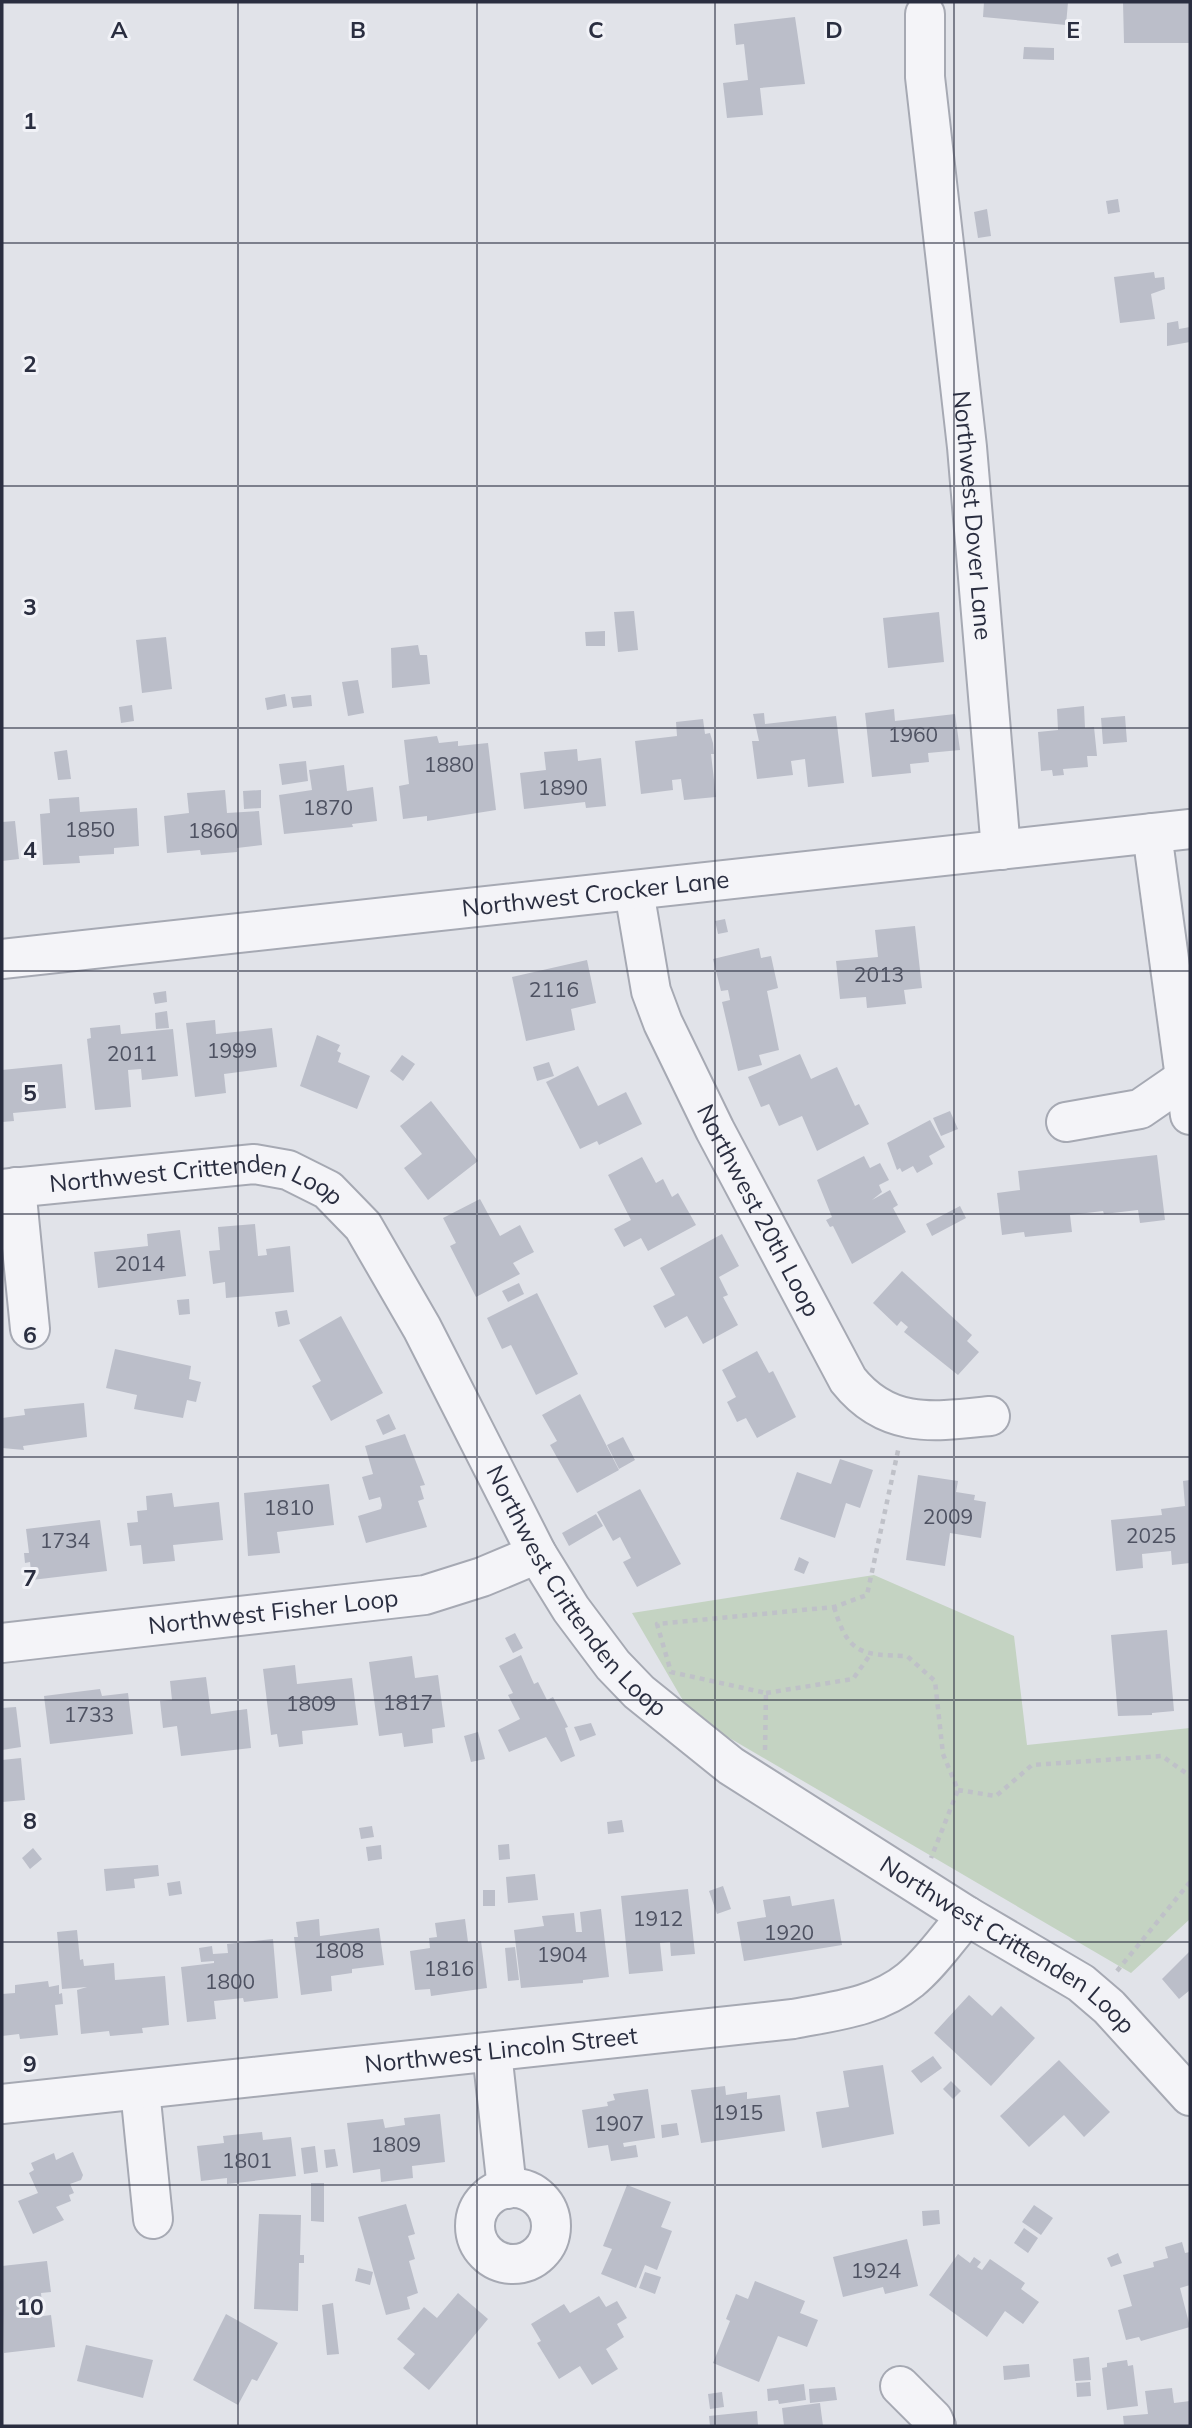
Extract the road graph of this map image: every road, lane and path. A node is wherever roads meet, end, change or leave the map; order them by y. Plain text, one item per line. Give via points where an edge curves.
1 (925, 14) dead end
2 (1190, 829) edge
3 (1152, 833) junction
4 (1001, 850) junction
5 (634, 891) junction
6 (2, 959) edge
7 (1188, 1096) edge
8 (1066, 1122) dead end
9 (9, 1188) edge
10 (30, 1329) dead end
11 (990, 1416) dead end
12 (905, 1417) junction
13 (537, 1554) junction
14 (834, 1607) junction
15 (2, 1643) edge
16 (870, 1655) junction
17 (766, 1693) junction
18 (1190, 1776) edge
19 (754, 1780) junction
20 (958, 1790) junction
21 (1190, 1882) edge
22 (921, 1884) junction
23 (967, 1916) junction
24 (1096, 1995) junction
25 (492, 2052) junction
26 (139, 2090) junction
27 (1190, 2096) edge
28 (2, 2104) edge
29 (507, 2189) dead end
30 (153, 2219) dead end
31 (900, 2386) dead end
32 (936, 2426) edge

1 - 4 street, Northwest Dover Lane via 925,77 967,447
2 - 3 street, Northwest Crocker Lane
3 - 4 street, Northwest Crocker Lane
3 - 7 street
4 - 5 street, Northwest Crocker Lane
5 - 6 street, Northwest Crocker Lane
5 - 12 street, Northwest 20th Loop via 651,991 715,1130 848,1380 874,1407
7 - 8 street
9 - 10 street
9 - 13 street, Northwest Crittenden Loop via 254,1164 288,1170 328,1190 375,1244
11 - 12 street, Northwest 20th Loop via 937,1422
12 - 14 path via 867,1595
13 - 15 street, Northwest Fisher Loop via 425,1595
13 - 19 street, Northwest Crittenden Loop via 570,1609 631,1683 700,1744
14 - 16 path via 843,1637
14 - 17 path via 657,1623 671,1672
16 - 17 path via 853,1679
16 - 20 path via 907,1656 935,1681 943,1754
17 - 19 path via 764,1760
18 - 20 path via 1162,1756 1032,1765 996,1796
19 - 22 street, Northwest Crittenden Loop
20 - 22 path
21 - 24 path
22 - 23 street, Northwest Crittenden Loop
23 - 24 street, Northwest Crittenden Loop
23 - 25 street, Northwest Lincoln Street via 909,1981 858,2007 793,2019
24 - 27 street, Northwest Crittenden Loop
25 - 26 street, Northwest Lincoln Street
25 - 29 street
26 - 28 street, Northwest Lincoln Street
26 - 30 street
31 - 32 street

